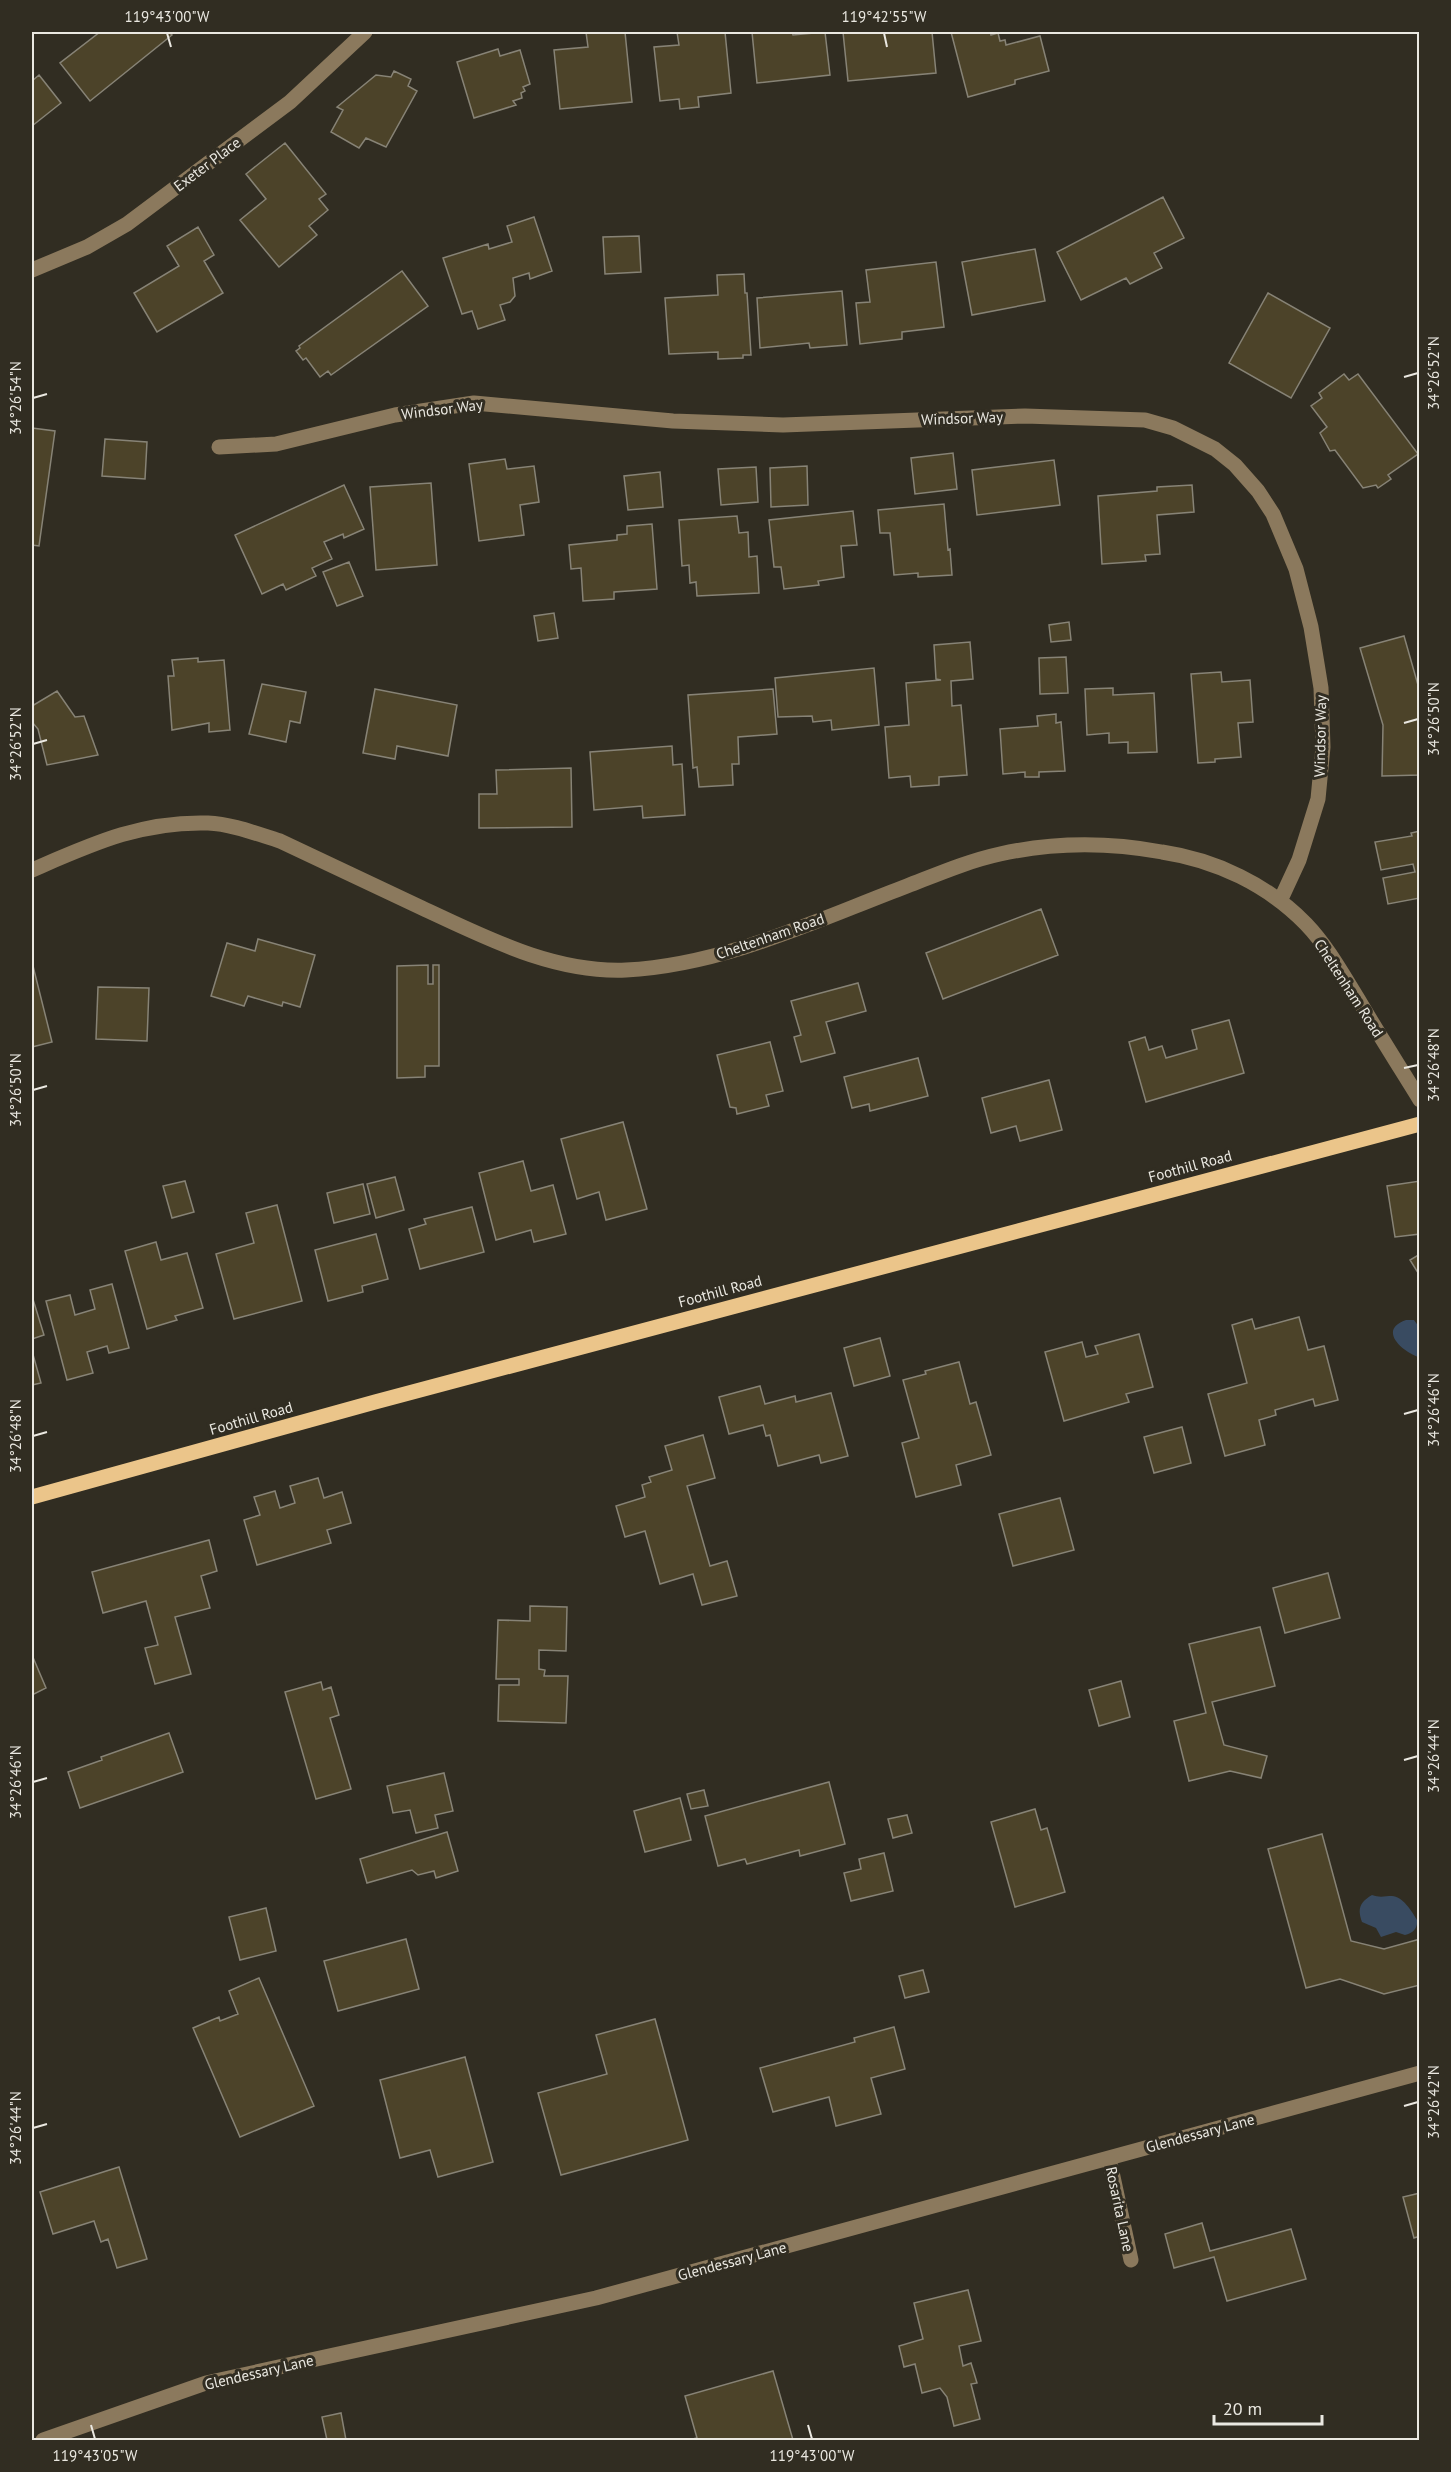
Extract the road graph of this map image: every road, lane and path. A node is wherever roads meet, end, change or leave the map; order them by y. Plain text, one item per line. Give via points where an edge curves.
1 (365, 32) edge
2 (32, 270) edge
3 (219, 447) dead end
4 (32, 870) edge
5 (1280, 901) junction
6 (1419, 1100) edge
7 (1419, 1124) edge
8 (32, 1497) edge
9 (1419, 2073) edge
10 (1109, 2158) junction
11 (1131, 2259) dead end
12 (79, 2434) edge
13 (42, 2440) edge

1 - 2 street, Exeter Place via 290,102 127,224 87,247
3 - 5 street, Windsor Way via 276,444 394,415 474,403 684,422 783,425 1025,416 1145,420 1173,428 1215,449 1258,491 1273,514 1296,569 1311,627 1321,687 1323,747 1318,799 1299,860
4 - 5 street, Cheltenham Road via 110,836 161,825 210,823 280,841 503,945 542,959 583,968 625,970 700,959 768,939 961,866 1000,854 1062,845 1125,845 1186,856 1236,873
5 - 6 street, Cheltenham Road via 1328,951
7 - 8 main road, Foothill Road
9 - 10 street, Glendessary Lane
10 - 11 street, Rosarita Lane
10 - 12 street, Glendessary Lane via 596,2298 206,2383
12 - 13 street, Glendessary Lane

